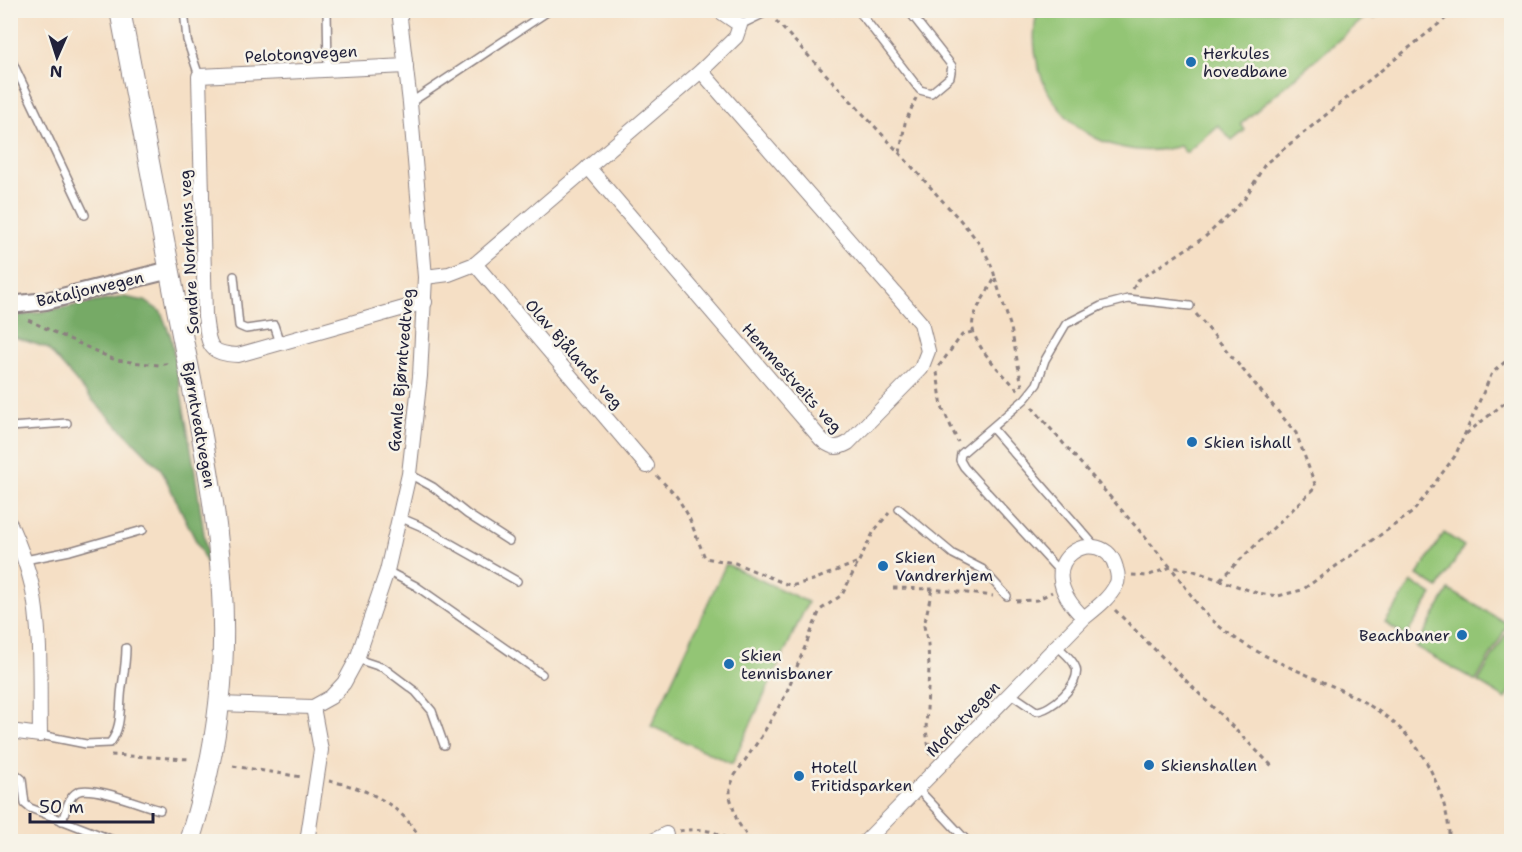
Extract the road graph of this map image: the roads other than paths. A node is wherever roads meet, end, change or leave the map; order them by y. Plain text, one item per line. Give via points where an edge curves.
1 (120, 10) edge
2 (184, 10) edge
3 (327, 10) edge
4 (399, 10) edge
5 (550, 10) edge
6 (718, 10) edge
7 (858, 10) edge
8 (908, 10) edge
9 (770, 12) edge
10 (740, 25) junction
11 (10, 57) edge
12 (406, 66) junction
13 (328, 69) junction
14 (701, 71) junction
15 (199, 76) junction
16 (410, 103) junction
17 (588, 166) junction
18 (85, 215) dead end
19 (475, 264) junction
20 (170, 270) junction
21 (234, 276) dead end
22 (425, 277) junction
23 (425, 302) junction
24 (10, 305) edge
25 (1190, 306) road end
26 (280, 343) junction
27 (67, 423) dead end
28 (10, 427) edge
29 (992, 428) junction
30 (647, 466) road end
31 (409, 474) junction
32 (900, 509) road end
33 (399, 516) junction
34 (10, 524) edge
35 (143, 530) dead end
36 (509, 541) dead end
37 (1095, 546) junction
38 (26, 560) junction
39 (387, 571) junction
40 (1060, 572) junction
41 (517, 580) dead end
42 (1006, 596) road end
43 (1084, 618) junction
44 (1057, 646) junction
45 (126, 648) dead end
46 (357, 659) junction
47 (542, 674) dead end
48 (1011, 694) junction
49 (219, 704) junction
50 (313, 707) junction
51 (10, 731) edge
52 (40, 735) junction
53 (444, 744) dead end
54 (10, 769) edge
55 (918, 789) junction
56 (160, 810) dead end
57 (62, 820) junction
58 (666, 834) road end
59 (116, 841) edge
60 (189, 842) edge
61 (307, 842) edge
62 (651, 842) edge
63 (865, 842) edge
64 (968, 842) edge

1 - 20 main road, Bjørntvedtvegen
2 - 15 lane via 187,40
3 - 13 lane
4 - 12 street, Gamle Bjørntvedtveg
5 - 16 lane
6 - 10 street
7 - 8 lane via 920,90 931,93 950,77 952,66
9 - 10 lane
10 - 14 street via 736,37
11 - 18 lane
12 - 13 street, Pelotongvegen
12 - 16 street, Gamle Bjørntvedtveg
13 - 15 street, Pelotongvegen
14 - 17 street
14 - 17 street, Hemmestveits veg via 921,323 928,351 921,369 848,443 834,448 821,439
15 - 26 street, Sondre Norheims veg via 209,343 215,351 238,355
16 - 22 street, Gamle Bjørntvedtveg
17 - 19 street
19 - 22 street via 449,274
19 - 30 street, Olav Bjålands veg
20 - 24 street, Bataljonvegen via 46,301
20 - 49 main road, Bjørntvedtvegen via 218,542 222,622
21 - 26 lane via 239,326 246,329 274,325
22 - 23 street, Gamle Bjørntvedtveg
23 - 26 street, Sondre Norheims veg
23 - 31 street, Gamle Bjørntvedtveg
25 - 29 lane via 1128,299 1101,306 1066,324 1045,360 1037,384
27 - 28 lane
29 - 37 lane
29 - 40 lane via 964,450 960,460
31 - 33 street, Gamle Bjørntvedtveg
31 - 36 lane
32 - 42 lane via 953,554 982,569
33 - 39 street, Gamle Bjørntvedtveg
33 - 41 lane
34 - 38 street
35 - 38 lane
37 - 40 street via 1069,553
37 - 43 street, Moflatvegen via 1115,562 1117,584
38 - 52 street via 38,626
39 - 46 street, Gamle Bjørntvedtveg
39 - 47 lane via 416,586
40 - 43 street via 1064,590
43 - 44 street, Moflatvegen
44 - 48 street, Moflatvegen
44 - 48 lane via 1073,662 1077,671 1074,683 1049,709 1036,711
45 - 52 lane via 119,727 110,743 86,744
46 - 50 street, Gamle Bjørntvedtveg via 344,683 331,697
46 - 53 lane via 384,668 416,692 432,711
48 - 55 street, Moflatvegen
49 - 50 street
49 - 60 main road, Bjørntvedtvegen
50 - 61 street via 321,750
51 - 52 street
54 - 57 lane via 22,779 25,804
55 - 63 street, Moflatvegen
55 - 64 lane
56 - 57 lane via 83,790 71,797
57 - 59 lane
58 - 62 street

